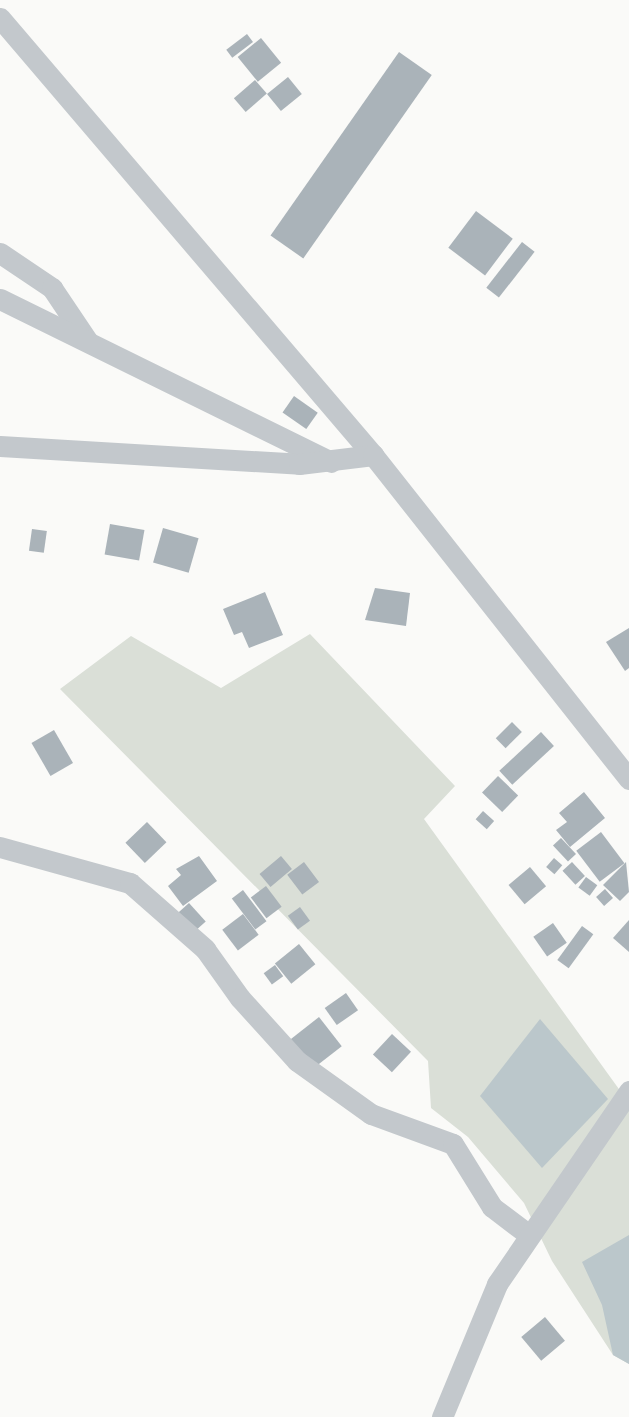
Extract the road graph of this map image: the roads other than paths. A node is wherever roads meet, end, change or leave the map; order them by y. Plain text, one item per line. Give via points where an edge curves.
1 (0, 18) edge
2 (0, 253) edge
3 (0, 299) edge
4 (88, 343) junction
5 (0, 446) edge
6 (373, 455) junction
7 (332, 462) junction
8 (629, 779) edge
9 (0, 847) edge
10 (629, 1091) edge
11 (529, 1235) junction
12 (442, 1417) edge

1 - 6 street
2 - 4 street via 52,288
3 - 4 street
4 - 7 street
5 - 7 street via 162,460
6 - 7 street
6 - 8 street
9 - 11 street via 130,883 205,949 240,998 297,1061 371,1113 453,1144 492,1207
10 - 11 street
11 - 12 street via 469,1343

